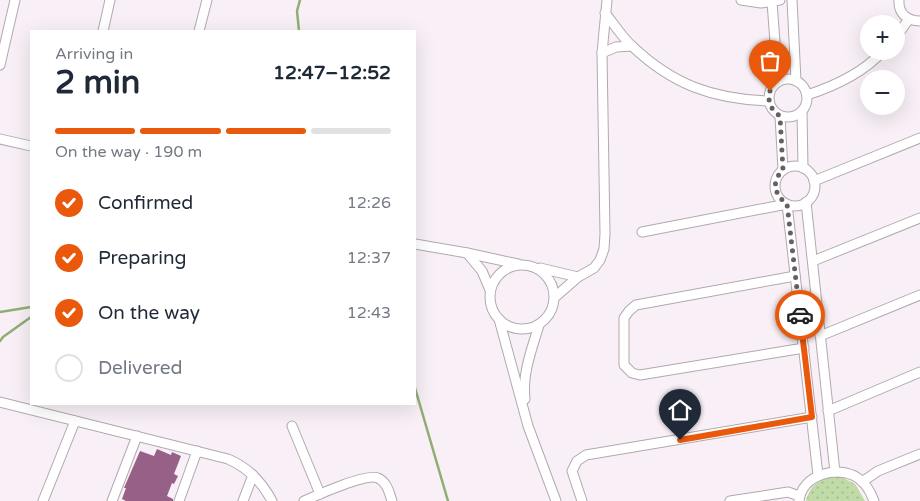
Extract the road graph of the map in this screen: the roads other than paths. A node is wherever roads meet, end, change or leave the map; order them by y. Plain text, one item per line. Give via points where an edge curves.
1 (15, 0) edge
2 (110, 0) edge
3 (207, 0) edge
4 (607, 0) edge
5 (741, 0) edge
6 (792, 0) edge
7 (889, 0) edge
8 (776, 1) edge
9 (899, 2) edge
10 (605, 13) junction
11 (910, 20) junction
12 (920, 21) edge
13 (905, 26) edge
14 (103, 30) edge
15 (199, 30) edge
16 (632, 46) junction
17 (602, 53) junction
18 (872, 60) edge
19 (0, 65) edge
20 (796, 80) junction
21 (778, 82) junction
22 (807, 95) junction
23 (769, 102) junction
24 (802, 112) junction
25 (780, 116) junction
26 (920, 138) edge
27 (0, 139) edge
28 (30, 146) edge
29 (803, 168) junction
30 (783, 170) junction
31 (814, 182) junction
32 (806, 202) junction
33 (787, 204) junction
34 (920, 218) edge
35 (642, 232) dead end
36 (416, 244) edge
37 (467, 253) junction
38 (813, 261) junction
39 (519, 264) junction
40 (536, 268) junction
41 (578, 276) junction
42 (795, 276) junction
43 (490, 290) junction
44 (920, 295) edge
45 (555, 298) junction
46 (499, 319) junction
47 (539, 325) junction
48 (820, 336) junction
49 (804, 348) junction
50 (920, 372) edge
51 (0, 402) edge
52 (828, 411) junction
53 (812, 417) junction
54 (74, 421) junction
55 (292, 426) dead end
56 (528, 426) junction
57 (137, 436) junction
58 (197, 451) junction
59 (920, 454) edge
60 (835, 472) junction
61 (253, 475) junction
62 (818, 475) junction
63 (862, 482) junction
64 (320, 494) junction
65 (799, 498) edge
66 (42, 501) edge
67 (112, 501) edge
68 (178, 501) edge
69 (244, 501) edge
70 (272, 501) edge
71 (304, 501) edge
72 (392, 501) edge
73 (556, 501) edge
74 (582, 501) edge
75 (730, 501) edge
76 (874, 501) edge

1 - 19 street
2 - 14 street
3 - 15 street
4 - 10 street
5 - 8 street
6 - 20 street
7 - 9 street
8 - 21 street
9 - 11 street via 902,13
10 - 16 street
10 - 17 street
11 - 12 street
11 - 13 street
16 - 17 street via 616,47
16 - 23 street via 668,75 694,88 718,96
17 - 41 street via 604,249 594,268
18 - 22 street via 833,87
20 - 21 street
20 - 22 street via 806,89
21 - 23 street via 770,91
22 - 24 street
23 - 25 street
24 - 25 street via 792,118
24 - 29 street
25 - 30 street
26 - 31 street
27 - 28 street
29 - 30 street via 793,166
29 - 31 street
30 - 33 street via 776,179 776,191
31 - 32 street via 813,193
32 - 33 street
32 - 38 street
33 - 35 street
33 - 42 street
34 - 38 street
36 - 37 street
37 - 39 street
37 - 43 street via 482,271
38 - 48 street
39 - 40 street
39 - 43 street via 500,272
40 - 41 street
40 - 45 street via 548,277
41 - 45 street
42 - 49 street
42 - 49 street via 636,305 624,318 624,365 632,373 640,375
43 - 46 street via 493,311
44 - 48 street
45 - 47 street via 553,308
46 - 47 street via 518,329
46 - 56 street
47 - 56 street via 526,368 524,387
48 - 52 street
49 - 53 street
50 - 52 street
51 - 54 street
52 - 60 street
53 - 62 street
53 - 74 street via 586,455 577,461 572,471
54 - 57 street
54 - 66 street
55 - 64 street
56 - 73 street
57 - 58 street
57 - 67 street
58 - 61 street via 228,459
58 - 68 street
59 - 63 street via 878,471
60 - 62 street
60 - 63 street via 848,473
61 - 69 street
61 - 70 street
62 - 65 street
63 - 76 street
64 - 71 street
64 - 72 street via 374,476 384,483
65 - 75 street via 788,492

